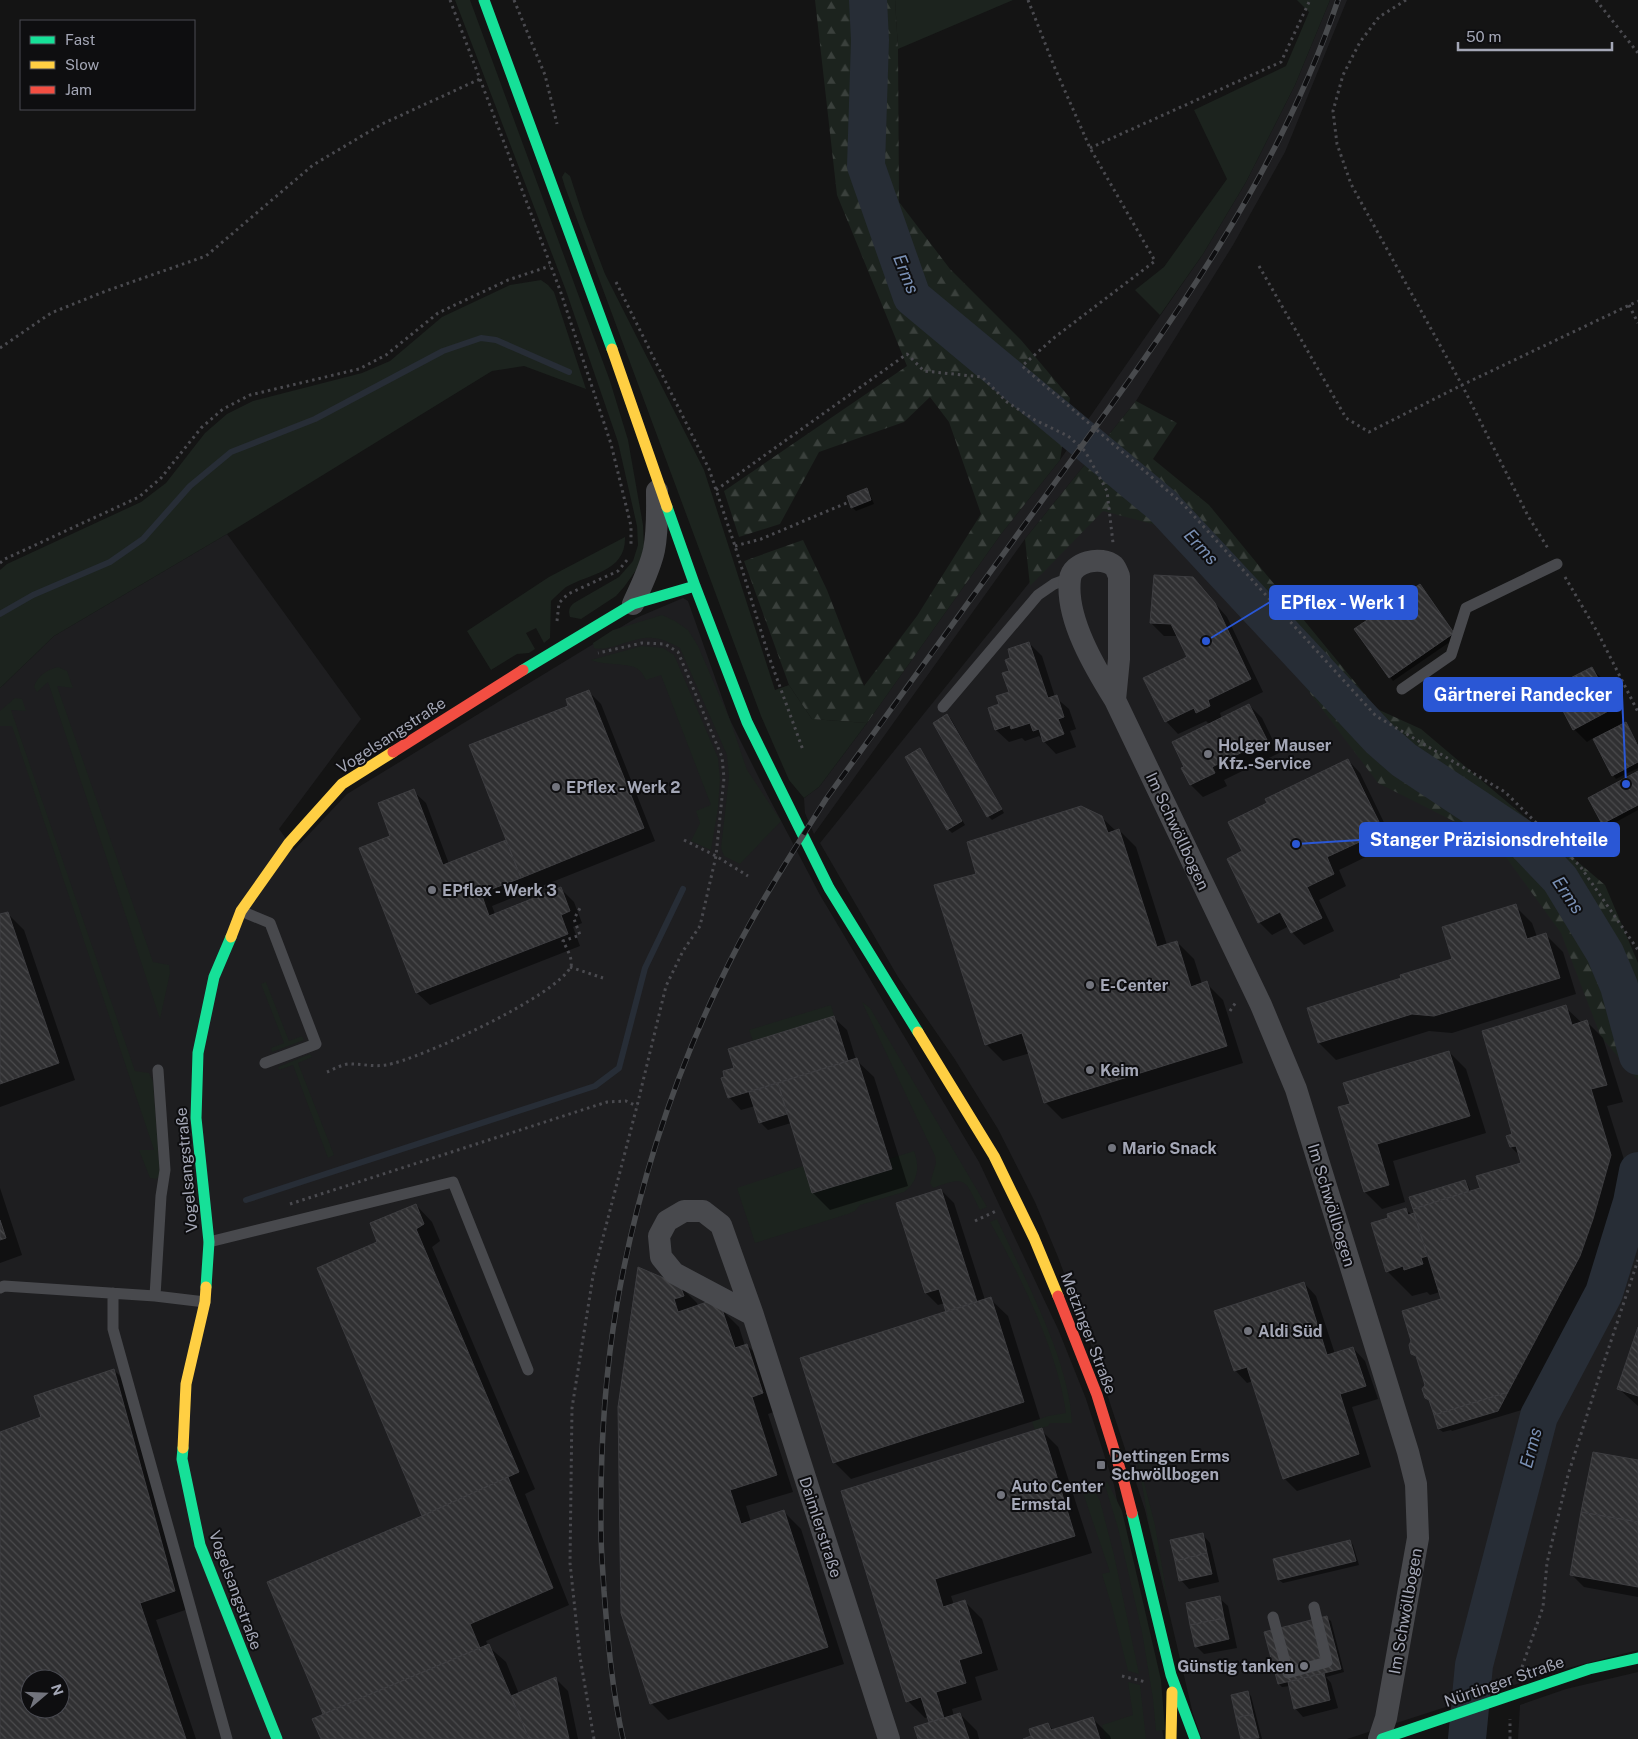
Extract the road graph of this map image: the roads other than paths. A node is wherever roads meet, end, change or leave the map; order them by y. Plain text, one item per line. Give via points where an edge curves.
1 (484, 0) edge
2 (656, 476) junction
3 (1557, 564) dead end
4 (1070, 578) junction
5 (695, 586) junction
6 (633, 604) junction
7 (1402, 689) dead end
8 (1115, 700) junction
9 (943, 707) dead end
10 (241, 911) junction
11 (265, 1063) dead end
12 (158, 1070) dead end
13 (209, 1242) junction
14 (0, 1288) edge
15 (113, 1293) junction
16 (155, 1296) junction
17 (205, 1302) junction
18 (753, 1315) junction
19 (528, 1370) dead end
20 (1314, 1607) dead end
21 (1274, 1617) dead end
22 (1638, 1658) edge
23 (1171, 1676) junction
24 (227, 1739) edge
25 (277, 1739) edge
26 (889, 1739) edge
27 (1171, 1739) edge
28 (1195, 1739) edge
29 (1381, 1739) edge

1 - 2 street, Metzinger Straße
2 - 5 street, Metzinger Straße
2 - 6 street via 658,522 654,549
3 - 7 lane via 1466,608 1451,655
4 - 8 street, Im Schwöllbogen via 1072,606 1079,631
4 - 8 street via 1076,568 1086,562 1102,561 1114,566 1119,576 1120,659
4 - 9 lane via 1038,595
5 - 6 street, Vogelsangstraße
5 - 23 street, Metzinger Straße via 747,722 828,888 994,1156 1031,1230 1097,1396 1124,1482
6 - 10 street, Vogelsangstraße via 342,784 289,843
8 - 29 street, Im Schwöllbogen via 1261,1005 1296,1089 1408,1452 1416,1484 1418,1538
10 - 11 lane via 270,923 316,1044
10 - 13 street, Vogelsangstraße via 214,977 198,1053 196,1118
12 - 16 lane via 165,1170
13 - 17 street, Vogelsangstraße
13 - 19 lane via 452,1182
14 - 15 lane
15 - 16 lane
15 - 24 lane via 113,1329
16 - 17 lane
17 - 25 street, Vogelsangstraße via 186,1384 182,1459 200,1545
18 - 18 street, Daimlerstraße via 674,1273 661,1258 659,1236 667,1221 684,1211 703,1211 721,1225
18 - 26 street, Daimlerstraße
20 - 21 lane via 1327,1662 1288,1672
22 - 29 street, Nürtinger Straße via 1519,1692
23 - 27 street, Metzinger Straße
23 - 28 street, Metzinger Straße

